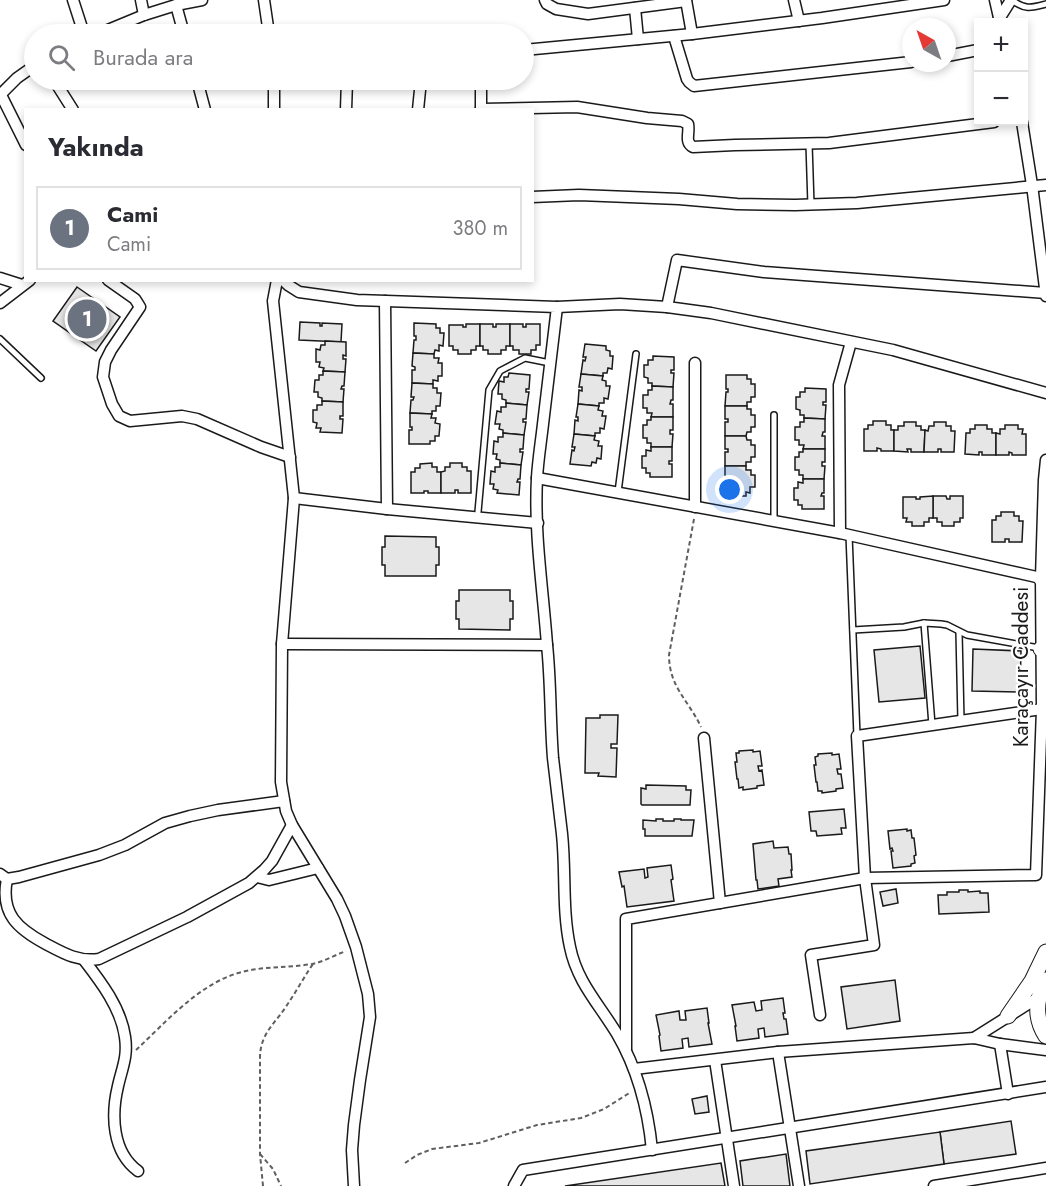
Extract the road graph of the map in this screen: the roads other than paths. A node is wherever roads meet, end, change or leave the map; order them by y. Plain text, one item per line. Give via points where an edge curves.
1 (73, 0) edge
2 (141, 0) edge
3 (202, 0) edge
4 (264, 0) edge
5 (545, 0) edge
6 (794, 0) edge
7 (944, 0) edge
8 (995, 0) edge
9 (1011, 0) edge
10 (686, 1) edge
11 (919, 2) edge
12 (1046, 4) edge
13 (176, 5) junction
14 (867, 5) edge
15 (635, 8) junction
16 (144, 15) junction
17 (999, 18) edge
18 (1002, 18) edge
19 (799, 21) junction
20 (81, 24) edge
21 (122, 24) edge
22 (181, 24) edge
23 (268, 24) edge
24 (692, 34) junction
25 (674, 36) junction
26 (638, 39) junction
27 (534, 49) edge
28 (974, 51) edge
29 (956, 54) edge
30 (902, 63) edge
31 (24, 73) edge
32 (60, 90) edge
33 (200, 90) edge
34 (274, 90) edge
35 (347, 90) edge
36 (420, 90) edge
37 (481, 90) edge
38 (0, 95) edge
39 (71, 108) edge
40 (204, 108) edge
41 (274, 108) edge
42 (346, 108) edge
43 (418, 108) edge
44 (482, 108) edge
45 (530, 108) edge
46 (974, 125) edge
47 (1023, 126) edge
48 (24, 141) edge
49 (809, 143) junction
50 (1032, 185) junction
51 (1046, 185) edge
52 (534, 197) edge
53 (811, 205) junction
54 (0, 278) edge
55 (111, 282) edge
56 (277, 282) edge
57 (284, 282) edge
58 (26, 283) edge
59 (1046, 294) edge
60 (385, 301) junction
61 (0, 303) edge
62 (556, 307) junction
63 (667, 307) junction
64 (0, 339) edge
65 (851, 342) junction
66 (636, 354) dead end
67 (550, 363) junction
68 (695, 363) dead end
69 (41, 378) dead end
70 (1046, 393) edge
71 (774, 415) dead end
72 (290, 457) junction
73 (1046, 460) edge
74 (537, 478) junction
75 (618, 493) junction
76 (294, 498) junction
77 (694, 507) junction
78 (387, 509) junction
79 (478, 512) dead end
80 (774, 521) junction
81 (538, 523) junction
82 (844, 534) junction
83 (1044, 578) edge
84 (924, 623) junction
85 (853, 630) junction
86 (959, 632) junction
87 (282, 644) junction
88 (548, 645) junction
89 (1044, 649) edge
90 (1042, 709) junction
91 (961, 721) junction
92 (932, 725) junction
93 (857, 736) junction
94 (704, 738) road end
95 (284, 801) junction
96 (292, 825) junction
97 (318, 868) junction
98 (3, 877) edge
99 (257, 877) junction
100 (865, 878) junction
101 (720, 903) junction
102 (1046, 952) edge
103 (84, 960) junction
104 (1046, 980) edge
105 (1039, 997) junction
106 (820, 1015) dead end
107 (1008, 1016) junction
108 (1046, 1036) edge
109 (974, 1038) junction
110 (1000, 1044) junction
111 (626, 1050) junction
112 (1046, 1050) edge
113 (778, 1052) junction
114 (715, 1060) junction
115 (634, 1070) junction
116 (1046, 1087) edge
117 (1008, 1094) junction
118 (790, 1128) junction
119 (727, 1138) junction
120 (652, 1150) junction
121 (1046, 1168) edge
122 (138, 1171) dead end
123 (354, 1186) edge
124 (514, 1186) edge
125 (734, 1186) edge
126 (799, 1186) edge
127 (934, 1186) edge

1 - 20 street
2 - 16 street
3 - 13 street
4 - 23 street
5 - 15 street via 556,9 588,14
6 - 19 street
7 - 11 street
8 - 17 street
9 - 12 lane via 1030,8
9 - 18 street
10 - 15 street
10 - 24 street
11 - 14 street
13 - 16 street
13 - 22 street
14 - 19 street
15 - 26 street
16 - 21 street
19 - 24 street
24 - 25 street
25 - 26 street
25 - 30 street via 689,82 694,86
26 - 27 street
28 - 29 street
31 - 38 street
32 - 39 street
33 - 40 street
34 - 41 street
35 - 42 street
36 - 43 street
37 - 44 street
38 - 48 street
45 - 49 street via 577,107 682,121 688,124 688,142 693,147
46 - 49 street
47 - 50 street
49 - 53 lane
50 - 51 street
50 - 53 street
50 - 59 street
52 - 53 street via 579,195
54 - 58 street
55 - 72 street via 140,307 105,362 103,377 119,416 130,422 183,416 197,419
56 - 72 street via 273,301
57 - 60 street via 299,292
58 - 61 street
59 - 63 street via 764,272 677,260
60 - 62 street
60 - 78 street
62 - 63 street
62 - 67 street
63 - 65 street
64 - 69 lane
65 - 70 street
65 - 82 street via 839,385
66 - 75 lane
67 - 74 street
67 - 79 lane via 525,358 500,371 489,390
68 - 77 street
71 - 80 lane
72 - 76 street
73 - 83 street, Karaçayır Caddesi
74 - 75 street
74 - 81 street
75 - 77 street
76 - 78 street
76 - 87 street
77 - 80 street
78 - 81 street
80 - 82 street
81 - 88 street
82 - 83 street
82 - 85 lane
83 - 89 street, Karaçayır Caddesi
84 - 85 lane
84 - 86 lane via 946,625
84 - 92 lane
85 - 93 lane
86 - 89 lane
86 - 91 lane
87 - 88 street
87 - 95 street
88 - 111 street via 568,938 581,979
89 - 90 street, Karaçayır Caddesi
90 - 91 street
90 - 100 street, Karaçayır Caddesi via 1036,875
91 - 92 street
92 - 93 street
93 - 100 street
94 - 101 street
95 - 96 street
95 - 98 street via 190,816 165,823 99,855 31,874
96 - 97 street
96 - 99 street via 272,861
97 - 99 street via 269,880
97 - 123 street via 345,916 367,988 370,1017 354,1125
98 - 103 street via 5,907 17,927 68,956
99 - 103 street via 150,936 106,957
100 - 101 street
100 - 106 street via 874,945 811,955
101 - 111 street via 626,919
102 - 107 street
103 - 122 street via 104,988 125,1036 116,1127 122,1154
104 - 105 street
105 - 107 street
105 - 108 street via 1038,1015
107 - 109 street
109 - 110 street
109 - 113 street
110 - 112 street
110 - 117 street
111 - 115 street
113 - 114 street
113 - 118 street
114 - 115 street
114 - 119 street
115 - 120 street via 650,1126
116 - 117 street
117 - 118 street
118 - 119 street
118 - 126 street
119 - 120 street
119 - 125 street
120 - 124 street via 523,1170
121 - 127 street

